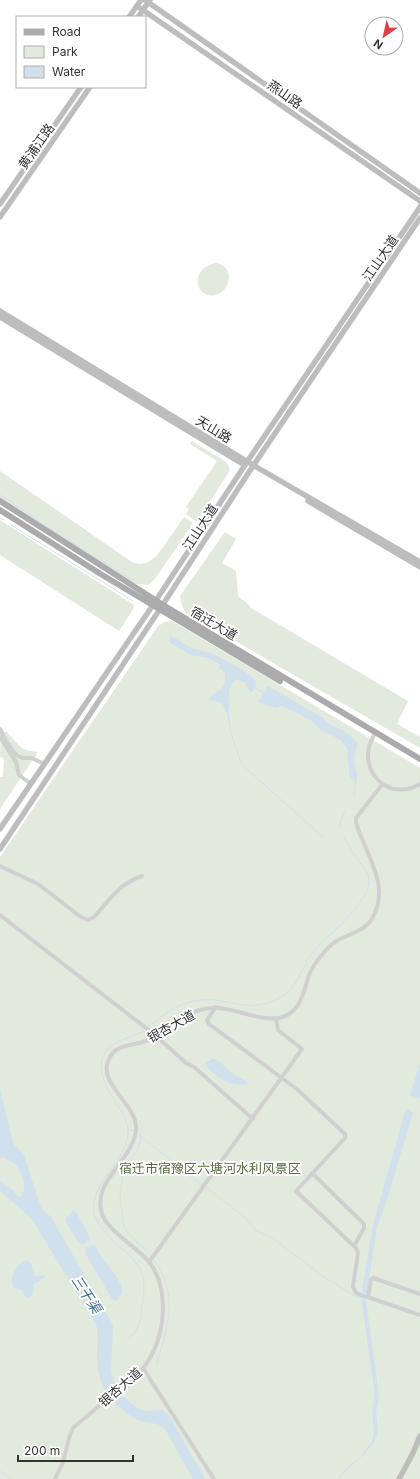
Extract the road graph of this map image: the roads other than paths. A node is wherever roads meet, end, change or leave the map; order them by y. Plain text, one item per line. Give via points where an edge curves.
1 (141, 0) edge
2 (147, 1) edge
3 (137, 6) junction
4 (143, 9) junction
5 (130, 16) edge
6 (139, 16) edge
7 (80, 88) edge
8 (89, 88) edge
9 (420, 193) edge
10 (420, 201) edge
11 (0, 204) edge
12 (420, 207) edge
13 (0, 218) edge
14 (420, 218) edge
15 (0, 311) edge
16 (0, 317) edge
17 (246, 463) junction
18 (252, 467) junction
19 (0, 501) edge
20 (0, 510) edge
21 (420, 562) edge
22 (420, 567) edge
23 (155, 603) junction
24 (161, 607) junction
25 (0, 729) edge
26 (375, 734) junction
27 (0, 737) edge
28 (420, 759) edge
29 (420, 763) edge
30 (44, 764) junction
31 (31, 784) junction
32 (420, 784) edge
33 (382, 785) junction
34 (0, 829) edge
35 (0, 849) edge
36 (0, 866) edge
37 (142, 876) dead end
38 (0, 915) edge
39 (216, 1007) junction
40 (276, 1018) junction
41 (154, 1035) junction
42 (282, 1079) junction
43 (253, 1119) junction
44 (312, 1173) junction
45 (354, 1246) junction
46 (149, 1262) junction
47 (420, 1294) edge
48 (368, 1297) junction
49 (420, 1315) edge
50 (143, 1368) junction
51 (420, 1436) edge
52 (420, 1444) edge
53 (55, 1479) edge
54 (214, 1479) edge
55 (399, 1479) edge
56 (403, 1479) edge

1 - 3 street
2 - 4 street
2 - 9 street, 燕山路
3 - 4 street, 燕山路
3 - 5 street
4 - 6 street
4 - 10 street, 燕山路
7 - 11 street, 黄浦江路
8 - 13 street, 黄浦江路
12 - 17 street, 江山大道
14 - 18 street, 江山大道
15 - 17 street, 天山路
16 - 17 street, 天山路
17 - 18 street, 天山路
17 - 23 street, 江山大道
18 - 21 street, 天山路
18 - 22 street, 天山路
18 - 24 street, 江山大道
19 - 23 main road, 宿迁大道
20 - 23 main road, 宿迁大道
23 - 24 main road, 宿迁大道
23 - 30 street, 江山大道
24 - 26 main road, 宿迁大道
24 - 35 street, 江山大道
25 - 30 street via 16,755 32,758
26 - 28 main road, 宿迁大道
26 - 29 main road, 宿迁大道
26 - 33 street via 368,758 374,774
27 - 31 street via 16,762 19,775
30 - 31 street, 江山大道
31 - 34 street, 江山大道
32 - 33 street via 408,789
33 - 40 street via 356,818 378,878 378,901 374,916 363,928 337,940 328,948 310,971 297,1007 288,1015
36 - 37 street via 33,881 88,920 96,915 118,888
38 - 41 street
39 - 40 street, 银杏大道
39 - 41 street, 银杏大道 via 201,1009
39 - 42 street via 207,1020 209,1024
40 - 42 street via 278,1030 302,1049
41 - 43 street
41 - 46 street, 银杏大道 via 147,1040 120,1048 112,1054 108,1062 110,1082 133,1113 136,1132 125,1157 101,1195 101,1213 108,1224
42 - 43 street
42 - 44 street via 298,1090 346,1136
43 - 46 street
44 - 45 street via 364,1224
44 - 45 street via 296,1191
45 - 48 street via 358,1253 354,1290 358,1295
46 - 50 street, 银杏大道 via 161,1291 163,1315 153,1353
47 - 48 street via 374,1278
48 - 49 street
50 - 53 street, 银杏大道 via 73,1428
50 - 54 street
51 - 55 street
52 - 56 street

